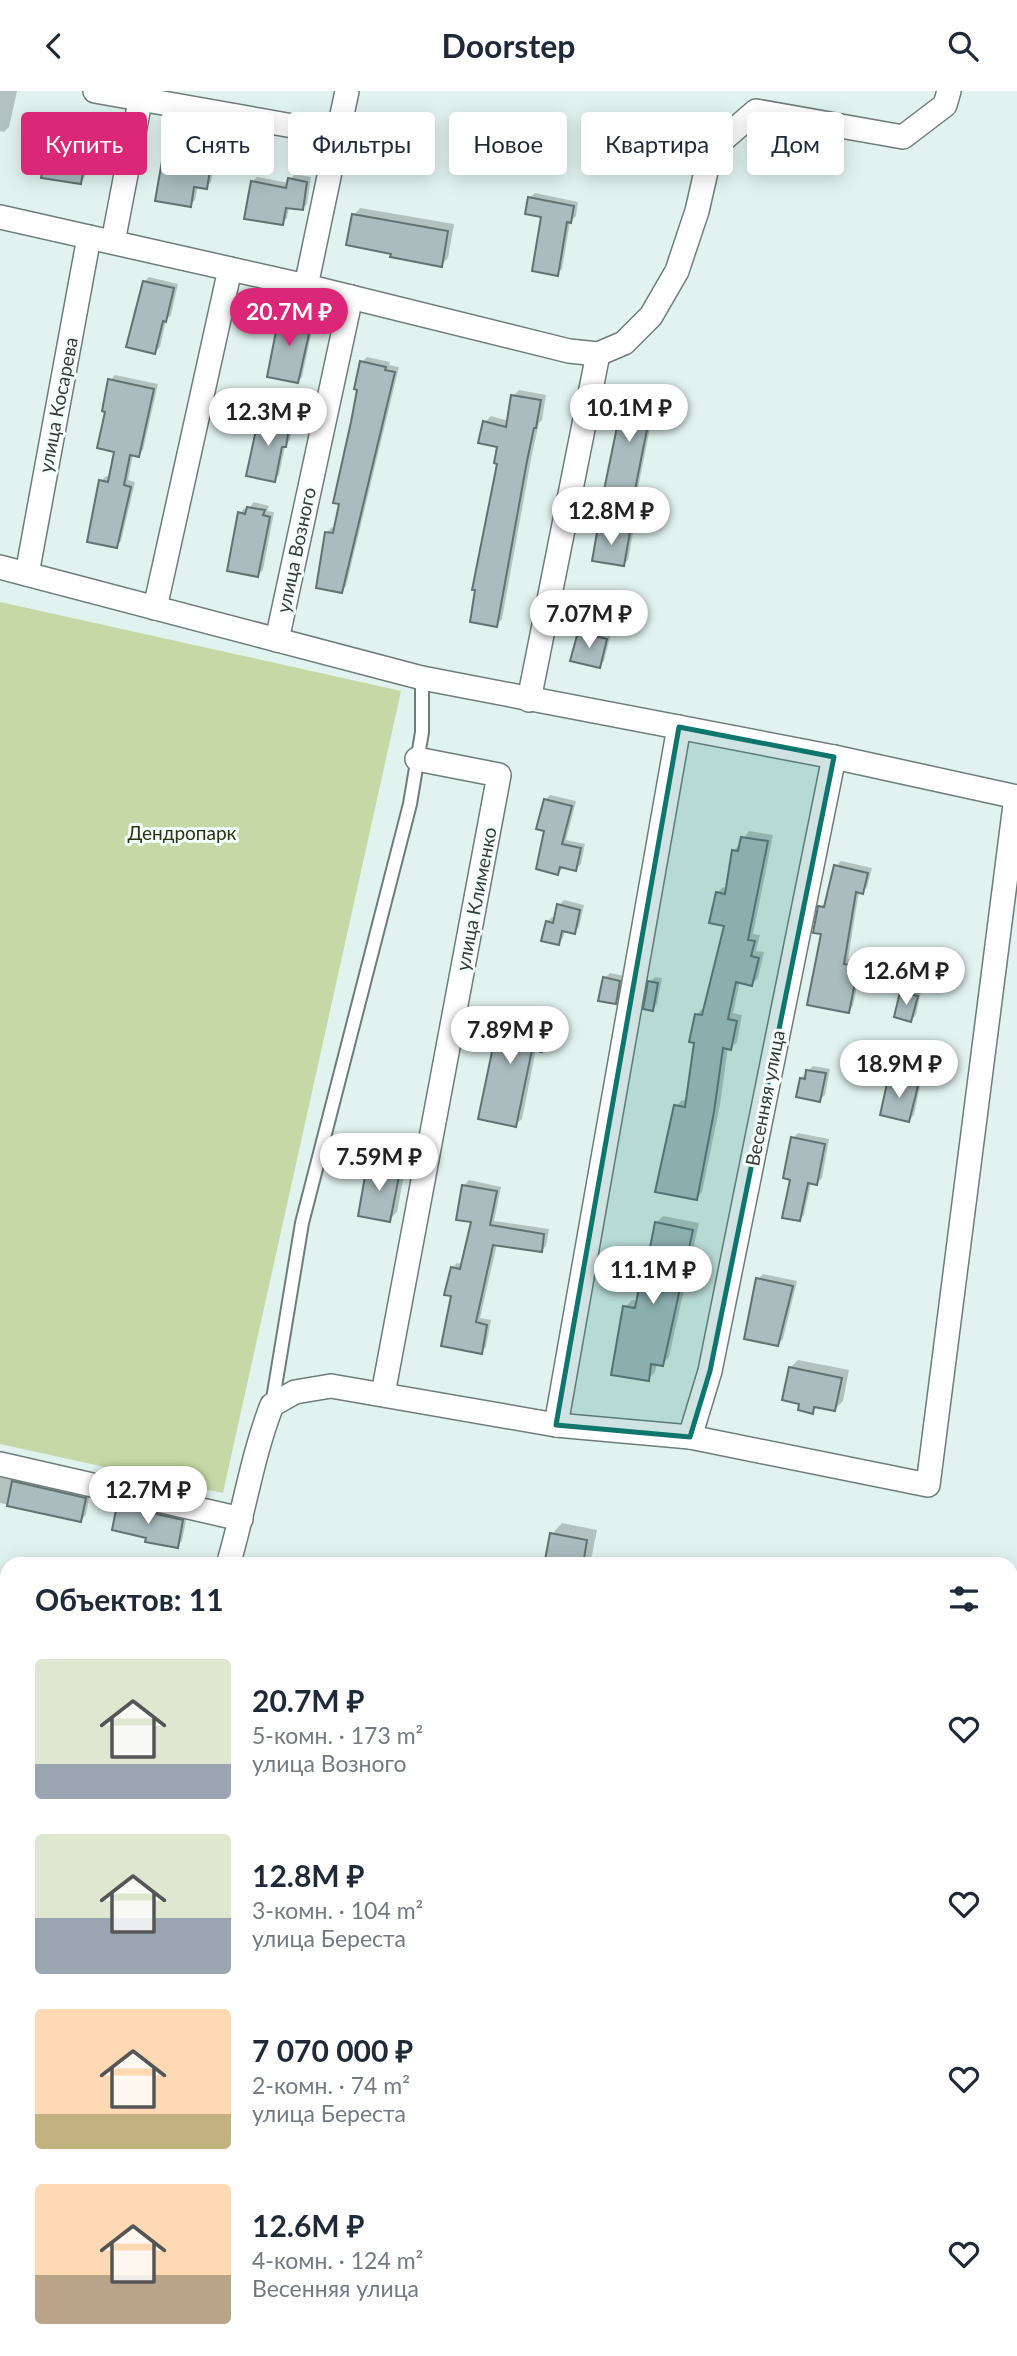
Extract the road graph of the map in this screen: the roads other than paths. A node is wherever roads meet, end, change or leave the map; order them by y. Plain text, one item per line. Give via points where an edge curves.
1 (95, 91) edge
2 (347, 91) edge
3 (949, 91) edge
4 (141, 95) edge
5 (343, 112) edge
6 (288, 124) edge
7 (329, 175) edge
8 (0, 217) edge
9 (89, 237) junction
10 (113, 242) junction
11 (230, 269) junction
12 (306, 286) junction
13 (351, 297) junction
14 (598, 354) junction
15 (0, 566) edge
16 (27, 574) junction
17 (155, 608) junction
18 (277, 640) junction
19 (422, 678) junction
20 (529, 700) junction
21 (679, 727) junction
22 (834, 757) junction
23 (417, 759) junction
24 (1016, 797) edge
25 (383, 1394) junction
26 (272, 1405) junction
27 (556, 1425) junction
28 (690, 1437) junction
29 (0, 1464) edge
30 (241, 1519) junction
31 (230, 1557) edge

1 - 4 street
2 - 5 street
3 - 14 street via 944,105 903,137 756,111 710,150 697,211 677,271 651,316 624,343
4 - 6 street
4 - 10 street
7 - 12 street
8 - 9 street
9 - 10 street
9 - 16 street, улица Косарева
10 - 11 street
11 - 12 street
11 - 17 street
12 - 13 street
13 - 14 street via 569,351
13 - 18 street, улица Возного
14 - 20 street
15 - 16 street
16 - 17 street
17 - 18 street
18 - 19 street
19 - 20 street
19 - 23 lane
20 - 21 street
21 - 22 street
21 - 27 street
22 - 24 street
22 - 28 street, Весенняя улица via 710,1371
23 - 25 street, улица Клименко via 499,775
23 - 26 lane via 410,804 302,1223
24 - 28 street via 928,1485
25 - 26 street via 331,1386 295,1392
25 - 27 street
26 - 30 street
27 - 28 street
29 - 30 street
30 - 31 street

